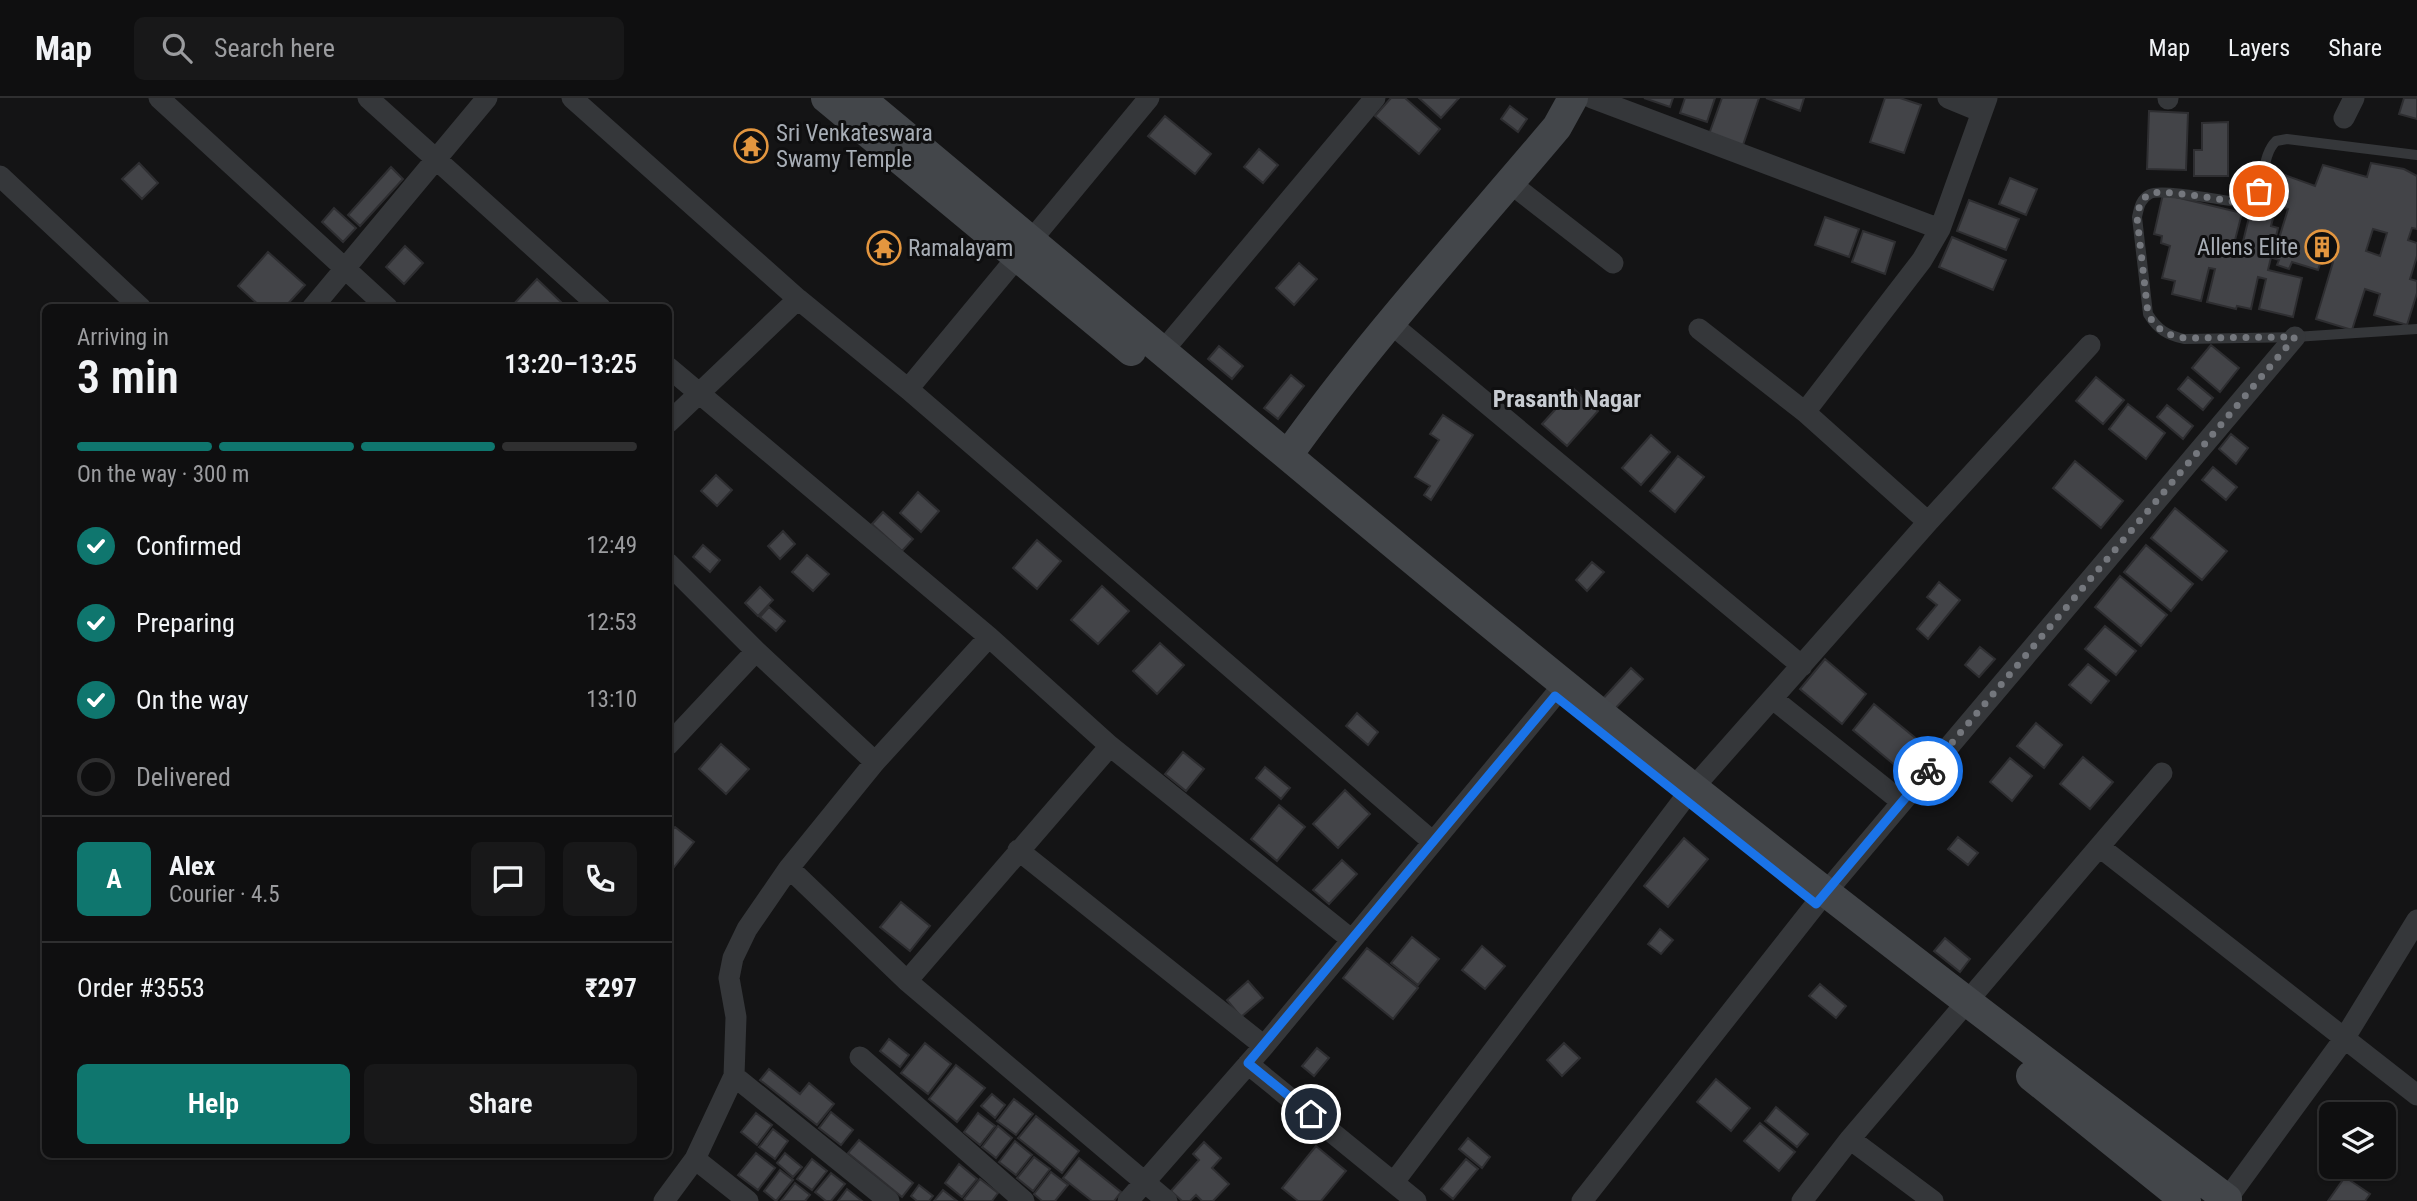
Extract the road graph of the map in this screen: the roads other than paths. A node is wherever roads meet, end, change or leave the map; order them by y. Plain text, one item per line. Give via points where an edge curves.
1 (159, 98) edge
2 (368, 98) edge
3 (486, 98) edge
4 (826, 98) edge
5 (860, 98) edge
6 (1375, 98) edge
7 (1573, 98) edge
8 (1592, 98) edge
9 (1948, 98) edge
10 (2354, 98) edge
11 (1141, 101) edge
12 (586, 102) edge
13 (1984, 105) edge
14 (2344, 118) dead end
15 (2417, 155) edge
16 (434, 160) junction
17 (0, 176) edge
18 (1510, 183) junction
19 (1940, 229) junction
20 (1025, 250) junction
21 (1613, 262) dead end
22 (344, 269) junction
23 (798, 299) junction
24 (137, 304) edge
25 (315, 304) edge
26 (383, 304) edge
27 (596, 304) edge
28 (1390, 323) junction
29 (2417, 328) edge
30 (1699, 329) dead end
31 (2295, 337) junction
32 (2090, 345) dead end
33 (1162, 352) junction
34 (672, 370) edge
35 (908, 389) junction
36 (699, 394) junction
37 (1805, 412) junction
38 (672, 419) edge
39 (1288, 455) junction
40 (1928, 522) junction
41 (672, 567) edge
42 (989, 637) junction
43 (756, 651) junction
44 (1802, 666) junction
45 (1560, 689) junction
46 (1773, 699) junction
47 (672, 741) edge
48 (1110, 746) junction
49 (875, 762) junction
50 (2162, 773) dead end
51 (1688, 794) junction
52 (1902, 802) junction
53 (1433, 842) junction
54 (2101, 848) junction
55 (1018, 850) junction
56 (789, 868) junction
57 (1821, 898) junction
58 (2417, 920) edge
59 (1352, 940) junction
60 (907, 981) junction
61 (1962, 1009) junction
62 (2344, 1039) junction
63 (1264, 1046) junction
64 (860, 1057) dead end
65 (1248, 1063) junction
66 (734, 1076) junction
67 (2417, 1094) edge
68 (1850, 1139) junction
69 (695, 1159) junction
70 (1144, 1182) junction
71 (1394, 1182) junction
72 (2228, 1200) edge
73 (664, 1201) edge
74 (748, 1201) edge
75 (889, 1201) edge
76 (1024, 1201) edge
77 (1129, 1201) edge
78 (1167, 1201) edge
79 (1416, 1201) edge
80 (1582, 1201) edge
81 (1802, 1201) edge
82 (1933, 1201) edge
83 (2186, 1201) edge

1 - 22 street
2 - 16 street
3 - 16 street
4 - 20 street
5 - 20 street
6 - 33 street
7 - 18 street via 1557,127
8 - 19 street
9 - 13 street
10 - 14 street
11 - 20 street
12 - 23 street
13 - 19 street
15 - 31 lane via 2287,139 2267,149 2259,191 2252,200 2243,203 2164,193 2150,194 2140,203 2137,217 2148,314 2155,326 2184,338
16 - 22 street
16 - 27 street
17 - 24 street
18 - 21 street
18 - 28 street
19 - 37 street via 1922,260
20 - 33 street
20 - 35 street
20 - 45 street
22 - 25 street
22 - 26 street
23 - 35 street
23 - 36 street
28 - 39 street
28 - 44 street
29 - 31 lane
30 - 37 street
31 - 52 street
32 - 40 street
33 - 39 street
34 - 36 street
35 - 53 street
36 - 38 street
36 - 42 street
37 - 40 street
39 - 45 street
40 - 44 street
41 - 43 street
42 - 48 street
42 - 49 street
43 - 47 street
43 - 49 street
44 - 46 street
45 - 51 street
45 - 53 street
46 - 51 street
46 - 52 street
48 - 55 street
48 - 59 street
49 - 56 street
50 - 54 street
51 - 57 street
51 - 71 street
52 - 57 street
53 - 59 street
54 - 61 street
54 - 62 street
55 - 60 street
55 - 63 street
56 - 60 street
56 - 66 street via 733,958 729,978 736,1017
57 - 61 street
57 - 80 street
58 - 62 street
59 - 63 street
60 - 70 street
61 - 68 street
61 - 72 street
61 - 83 street
62 - 67 street
62 - 72 street
63 - 65 street
64 - 76 street
65 - 70 street
65 - 71 street
66 - 69 street
66 - 75 street
68 - 81 street
68 - 82 street
69 - 73 street
69 - 74 street
70 - 77 street
70 - 78 street
71 - 79 street

